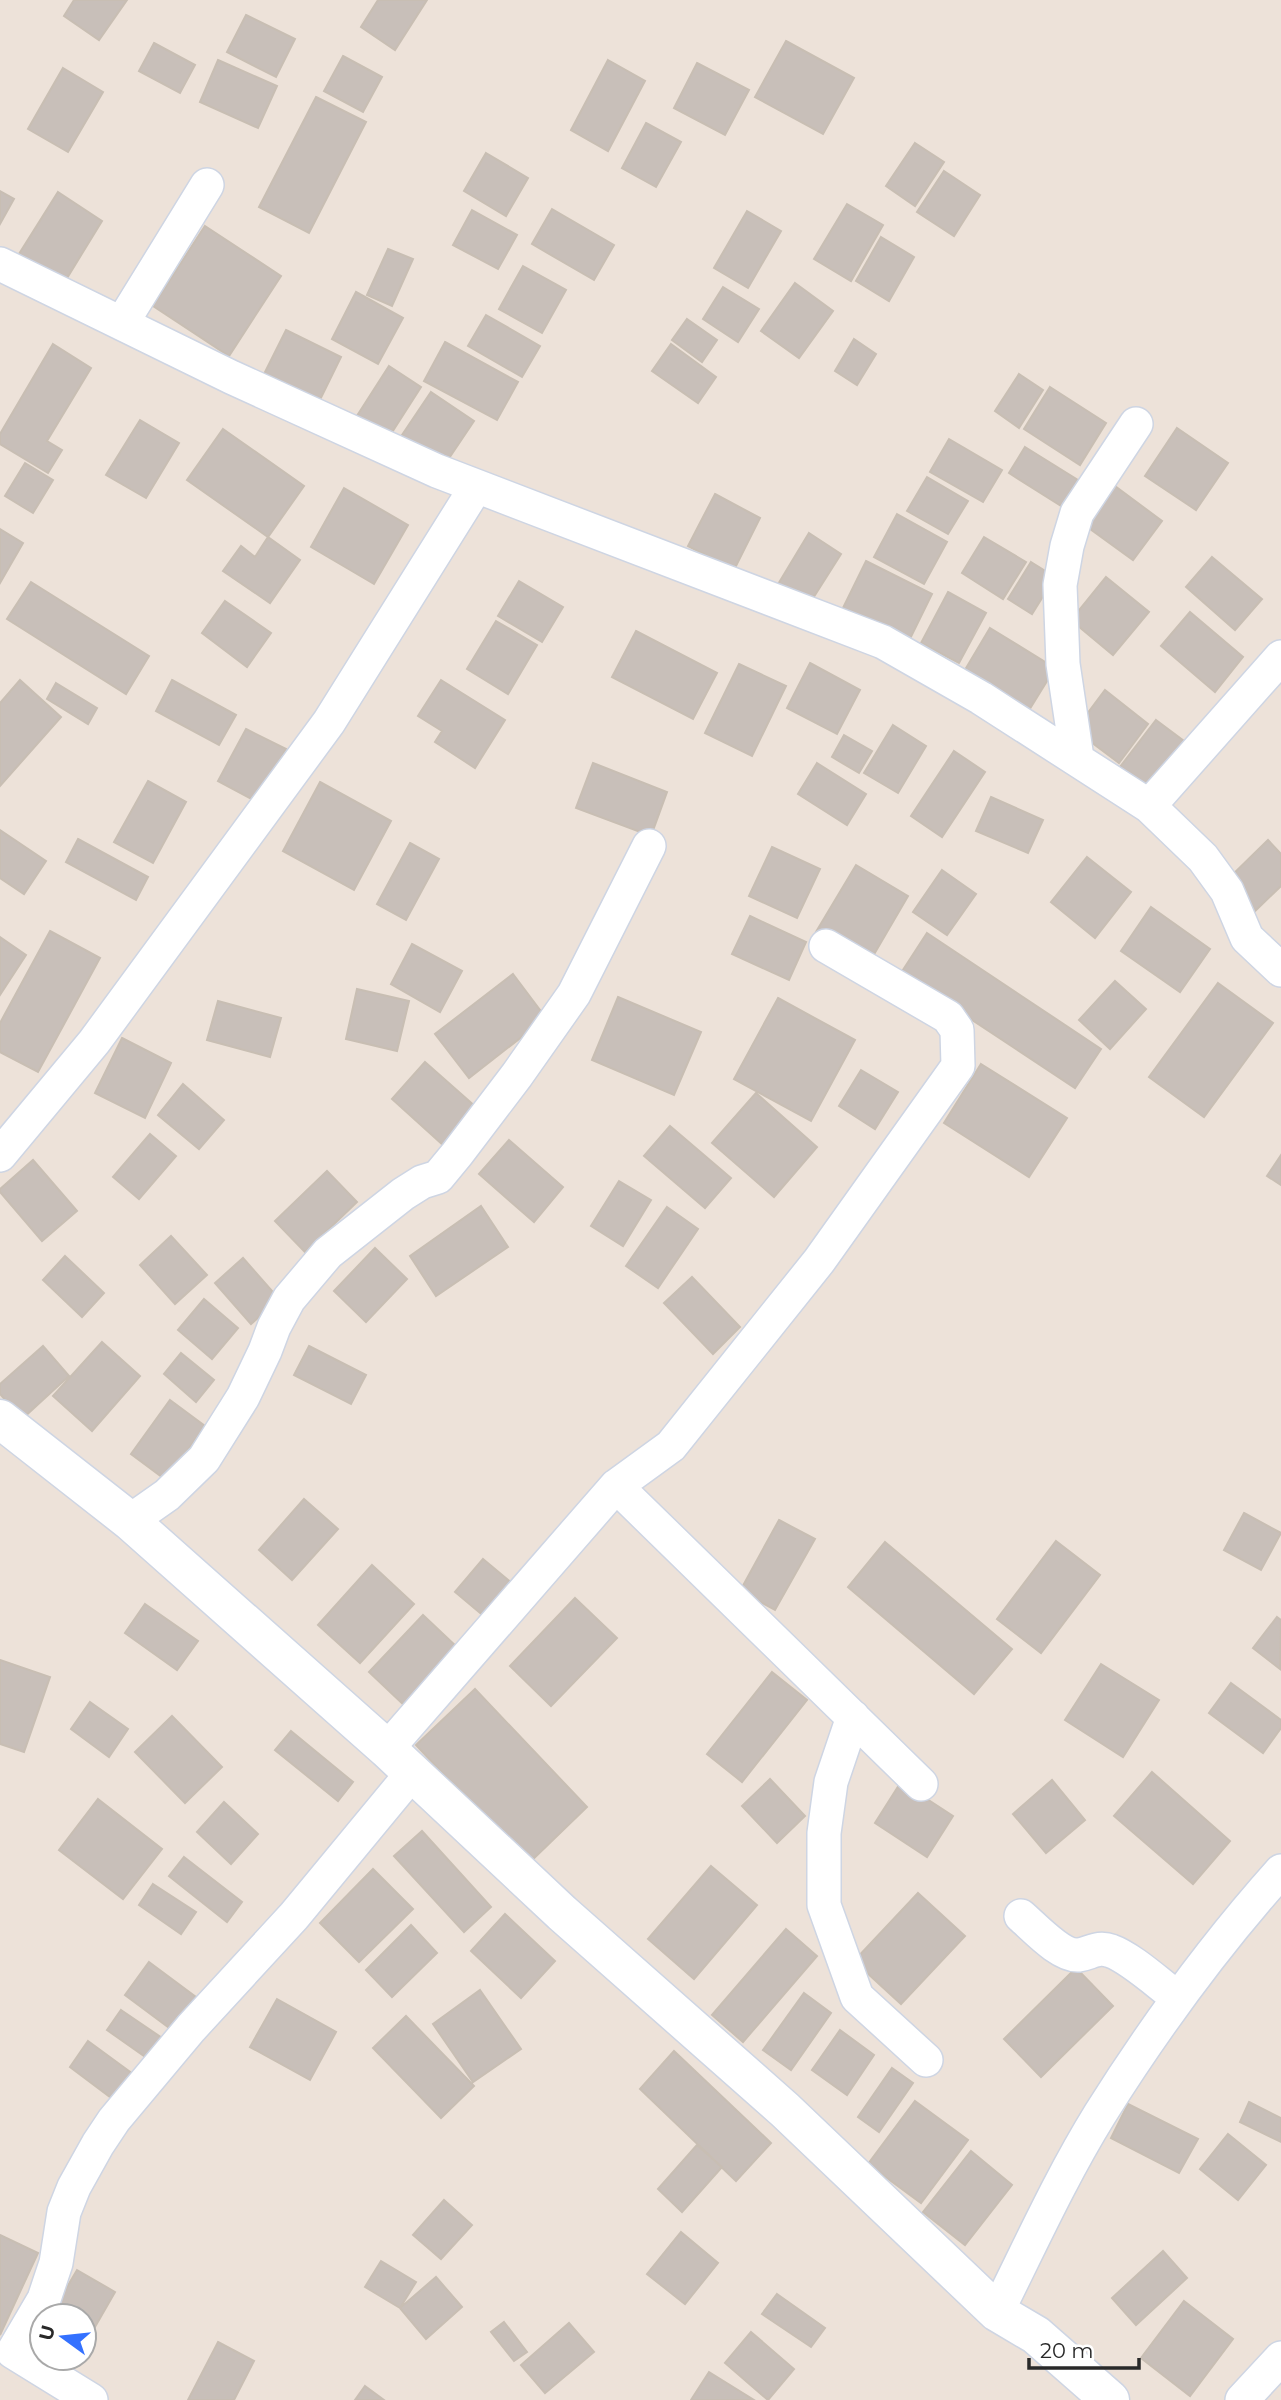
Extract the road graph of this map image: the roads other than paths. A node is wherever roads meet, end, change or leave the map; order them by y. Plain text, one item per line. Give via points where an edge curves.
1 (207, 185) dead end
2 (0, 264) edge
3 (122, 323) junction
4 (1136, 424) dead end
5 (476, 487) junction
6 (1281, 657) edge
7 (1077, 758) junction
8 (1149, 806) junction
9 (649, 846) dead end
10 (826, 946) dead end
11 (1281, 970) edge
12 (0, 1155) edge
13 (0, 1419) edge
14 (616, 1486) junction
15 (130, 1521) junction
16 (853, 1717) junction
17 (400, 1760) junction
18 (921, 1784) dead end
19 (1281, 1871) edge
20 (1021, 1916) dead end
21 (1178, 1998) junction
22 (926, 2060) dead end
23 (997, 2312) junction
24 (6, 2350) edge
25 (1281, 2358) edge
26 (1095, 2394) edge
27 (91, 2400) edge
28 (1242, 2400) edge

1 - 3 street
2 - 3 street
3 - 5 street
4 - 7 street via 1077,513 1060,585 1063,664
5 - 7 street via 883,642
5 - 12 street via 329,722 94,1042
6 - 8 street
7 - 8 street
8 - 11 street via 1203,859 1227,891 1247,938
9 - 15 street via 574,994 457,1154 438,1177 402,1194 328,1253 289,1299 243,1397 204,1459 167,1495
10 - 14 street via 948,1017 957,1030 958,1066 819,1261 671,1446
13 - 15 street
14 - 16 street
14 - 17 street
15 - 17 street
16 - 18 street
16 - 22 street via 831,1782 824,1833 824,1905 857,1997
17 - 23 street via 562,1913 785,2110
17 - 24 street via 294,1916 191,2028 109,2128 64,2212 56,2263 44,2299
19 - 21 street
20 - 21 street via 1066,1953 1108,1949
21 - 23 street via 1100,2115
23 - 26 street via 1036,2335
24 - 27 street
25 - 28 street

